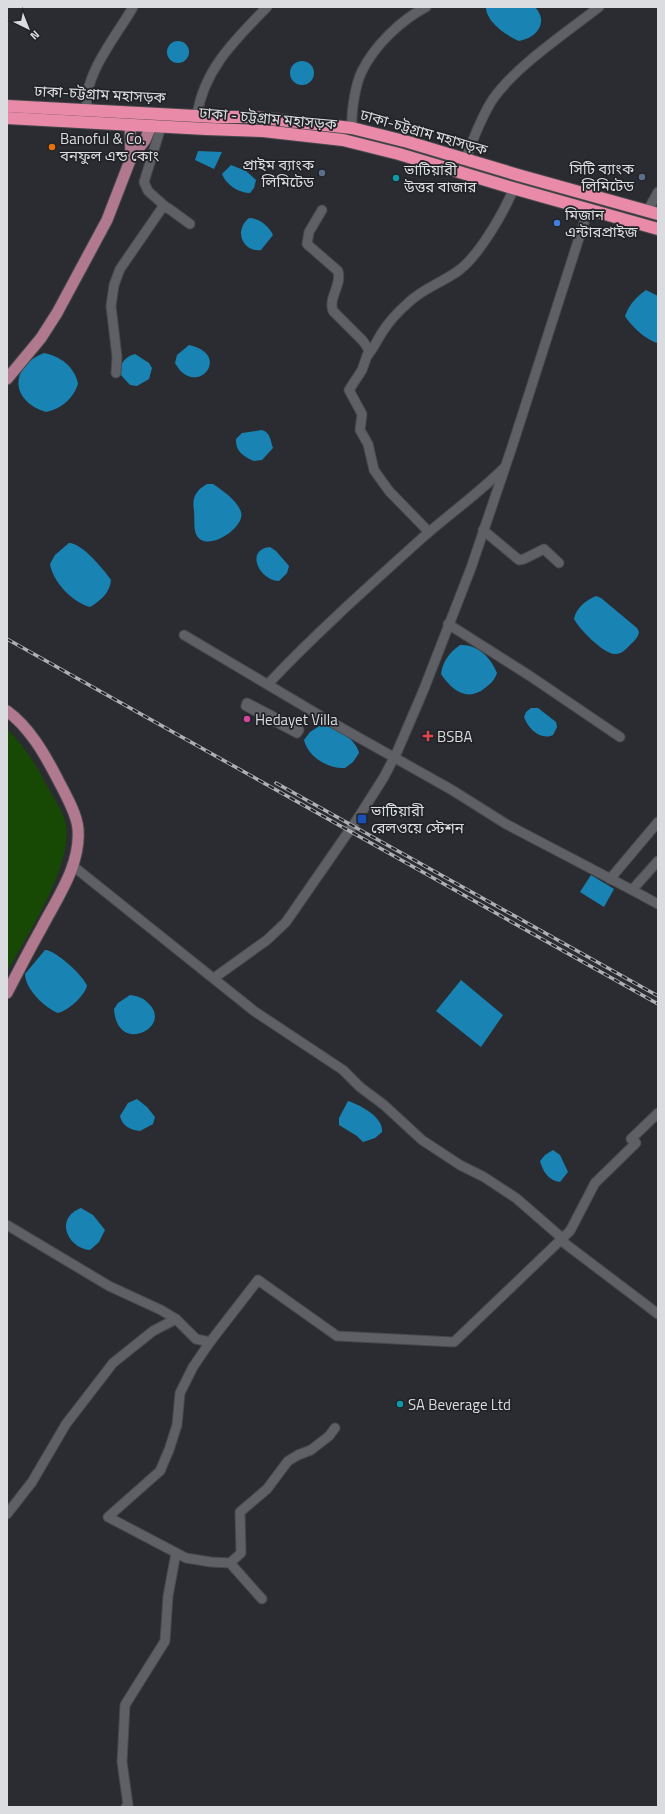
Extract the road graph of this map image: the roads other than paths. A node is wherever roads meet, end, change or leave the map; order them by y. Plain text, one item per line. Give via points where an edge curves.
1 (133, 7) edge
2 (266, 7) edge
3 (426, 7) edge
4 (599, 7) edge
5 (7, 106) edge
6 (87, 109) junction
7 (197, 116) junction
8 (7, 118) edge
9 (130, 125) junction
10 (156, 126) junction
11 (352, 128) junction
12 (131, 158) junction
13 (465, 160) junction
14 (514, 188) junction
15 (658, 192) edge
16 (166, 207) junction
17 (322, 210) dead end
18 (588, 210) junction
19 (653, 212) edge
20 (190, 224) dead end
21 (658, 229) edge
22 (366, 356) junction
23 (116, 373) dead end
24 (7, 378) edge
25 (506, 465) junction
26 (483, 530) junction
27 (429, 532) junction
28 (559, 564) dead end
29 (448, 624) junction
30 (184, 635) dead end
31 (268, 684) junction
32 (7, 711) edge
33 (297, 733) joint
34 (620, 737) dead end
35 (394, 758) junction
36 (658, 822) edge
37 (658, 861) edge
38 (73, 866) junction
39 (610, 879) junction
40 (632, 890) junction
41 (658, 904) edge
42 (214, 978) junction
43 (7, 993) edge
44 (658, 1113) edge
45 (7, 1225) edge
46 (562, 1238) junction
47 (658, 1314) edge
48 (176, 1319) junction
49 (210, 1342) junction
50 (335, 1428) dead end
51 (7, 1514) edge
52 (176, 1553) junction
53 (230, 1563) junction
54 (262, 1599) dead end
55 (126, 1807) edge

1 - 6 street via 115,33 94,73
2 - 7 street via 215,66 199,100
3 - 11 street via 390,34 361,72
4 - 13 street via 548,46 503,87 493,100
5 - 6 highway, ঢাকা-চট্টগ্রাম মহাসড়ক
6 - 7 highway, ঢাকা-চট্টগ্রাম মহাসড়ক
7 - 11 highway, ঢাকা-চট্টগ্রাম মহাসড়ক via 272,119
8 - 9 highway, ঢাকা - চট্টগ্রাম মহাসড়ক
9 - 10 highway, ঢাকা - চট্টগ্রাম মহাসড়ক
9 - 12 main road
10 - 12 main road
10 - 14 highway, ঢাকা - চট্টগ্রাম মহাসড়ক via 263,131 344,140
10 - 16 street via 144,182 148,191
11 - 13 highway, ঢাকা-চট্টগ্রাম মহাসড়ক
12 - 24 main road via 106,220 60,307 41,338
13 - 19 highway, ঢাকা-চট্টগ্রাম মহাসড়ক
14 - 18 highway, ঢাকা - চট্টগ্রাম মহাসড়ক
14 - 22 street via 471,259 456,272 410,301 384,330 374,348
15 - 19 street
16 - 20 street
16 - 23 street via 157,212 120,269 114,286 111,306 117,357
17 - 22 street via 309,232 307,244 338,271 339,282 331,305 333,311 367,345 369,350
18 - 21 highway, ঢাকা - চট্টগ্রাম মহাসড়ক
18 - 25 street
22 - 27 street via 362,370 349,390 362,414 360,430 368,444 374,470 389,491
25 - 26 street
25 - 27 street via 470,499
26 - 28 street via 519,560 544,549
26 - 29 street via 471,568
27 - 31 street
29 - 34 street
29 - 35 street via 422,695
30 - 31 street
31 - 35 street
32 - 38 main road via 32,736 49,762 67,799 78,827 78,848
33 - 33 street via 246,706 247,703 299,730
35 - 39 street via 506,824
35 - 42 street via 352,826 286,922 267,940
36 - 39 street
37 - 40 street
38 - 42 street
38 - 43 main road
39 - 40 street
40 - 41 street
42 - 46 street via 271,1024 343,1070 422,1140 516,1198
44 - 46 street via 631,1139 636,1143 595,1183 570,1231
45 - 48 street via 97,1280
46 - 47 street via 563,1242
46 - 49 street via 454,1342 337,1336 258,1280
48 - 49 street via 196,1339
48 - 51 street via 153,1331 113,1363 66,1424 32,1482
49 - 52 street via 180,1393 177,1424 160,1471 108,1517
50 - 53 street via 311,1450 288,1461 267,1489 240,1512 241,1553
52 - 53 street via 186,1558
52 - 55 street via 168,1596 165,1641 125,1705 122,1762 128,1804
53 - 54 street

